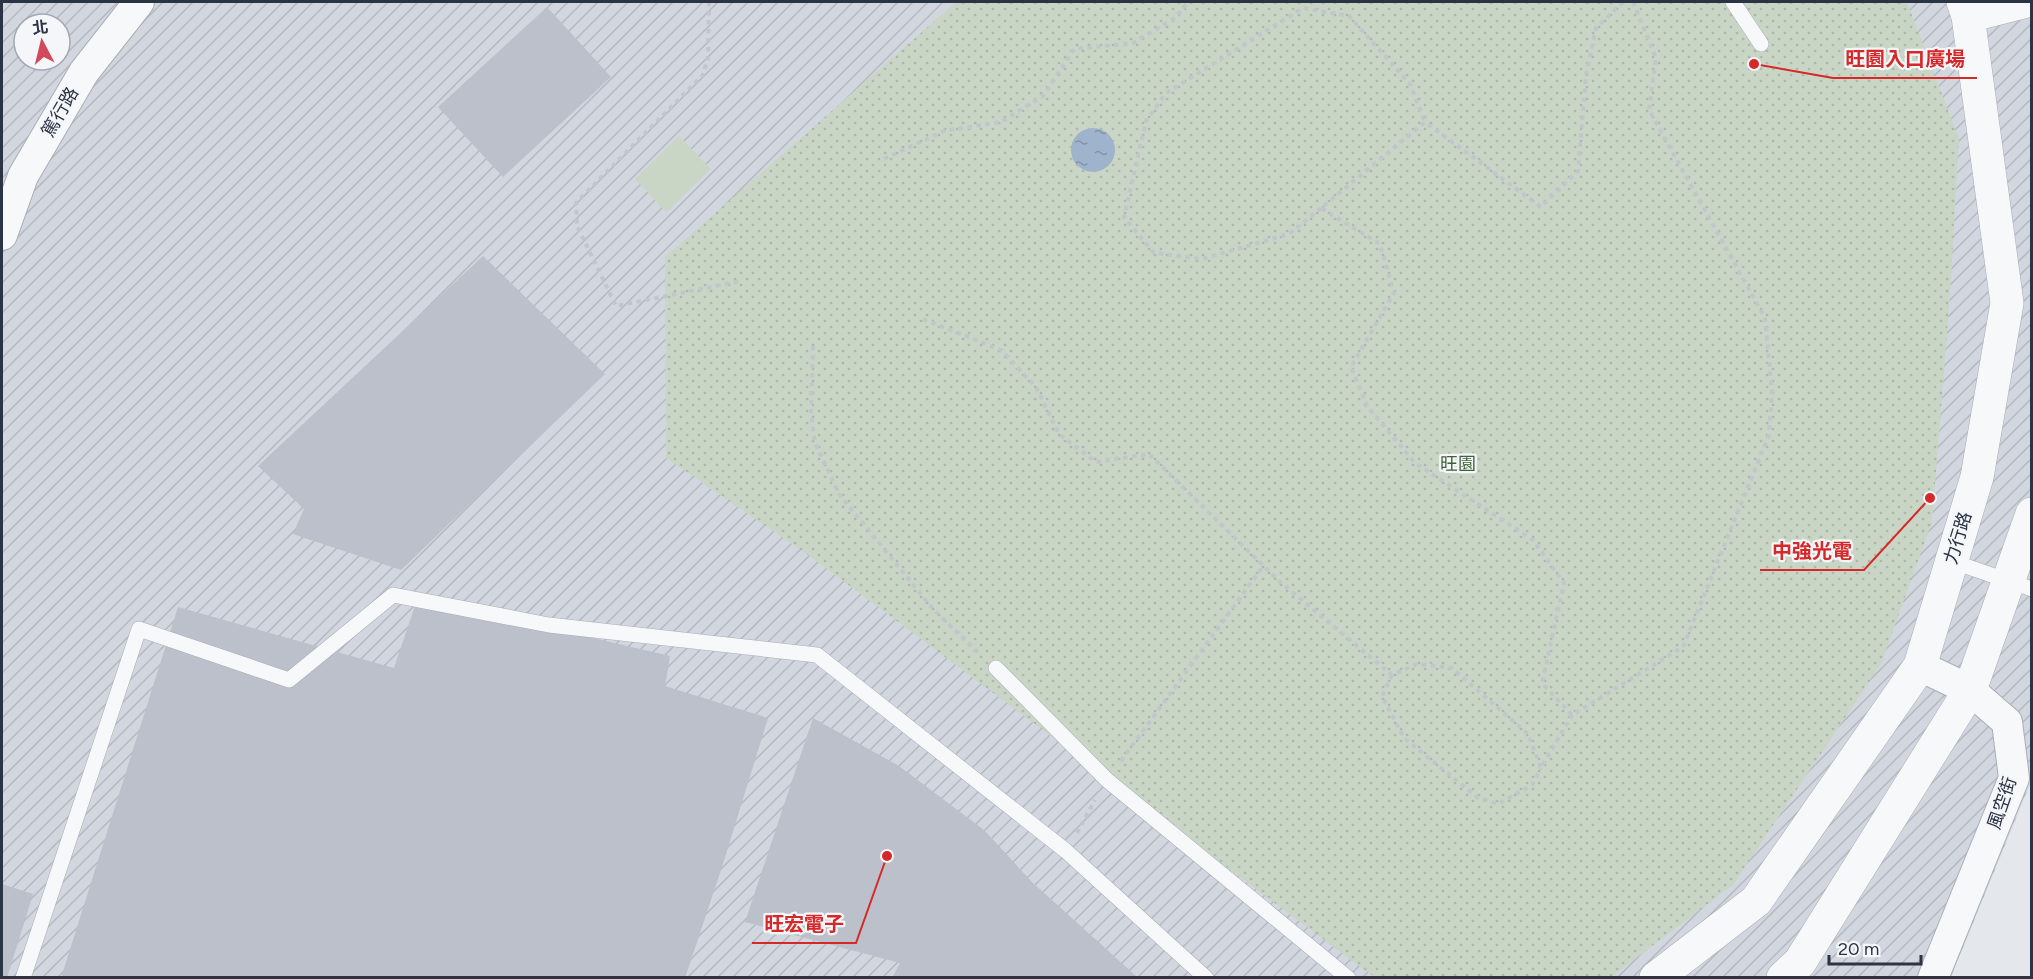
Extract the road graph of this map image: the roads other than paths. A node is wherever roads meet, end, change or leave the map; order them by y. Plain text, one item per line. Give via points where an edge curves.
1 (139, 2) edge
2 (1733, 2) edge
3 (2023, 2) edge
4 (1965, 9) edge
5 (1761, 44) dead end
6 (2, 235) edge
7 (2031, 513) edge
8 (1952, 561) junction
9 (2020, 585) edge
10 (1920, 666) junction
11 (996, 668) road end
12 (1970, 690) junction
13 (23, 978) edge
14 (1206, 978) edge
15 (1348, 978) edge
16 (1656, 978) edge
17 (1783, 978) edge
18 (1933, 978) edge

1 - 6 street, 篤行路 via 84,72 22,176
2 - 5 lane
3 - 4 street
4 - 8 street, 力行路 via 2007,303 1977,477
7 - 9 street
8 - 9 lane
8 - 10 street, 力行路
9 - 12 street
10 - 12 street, 風空街
10 - 16 street, 力行路 via 1756,901
11 - 15 lane via 1107,780
12 - 17 street via 1800,962
12 - 18 street, 風空街 via 2007,722 2014,778
13 - 14 lane via 139,628 290,680 393,595 549,626 817,655 1066,851

